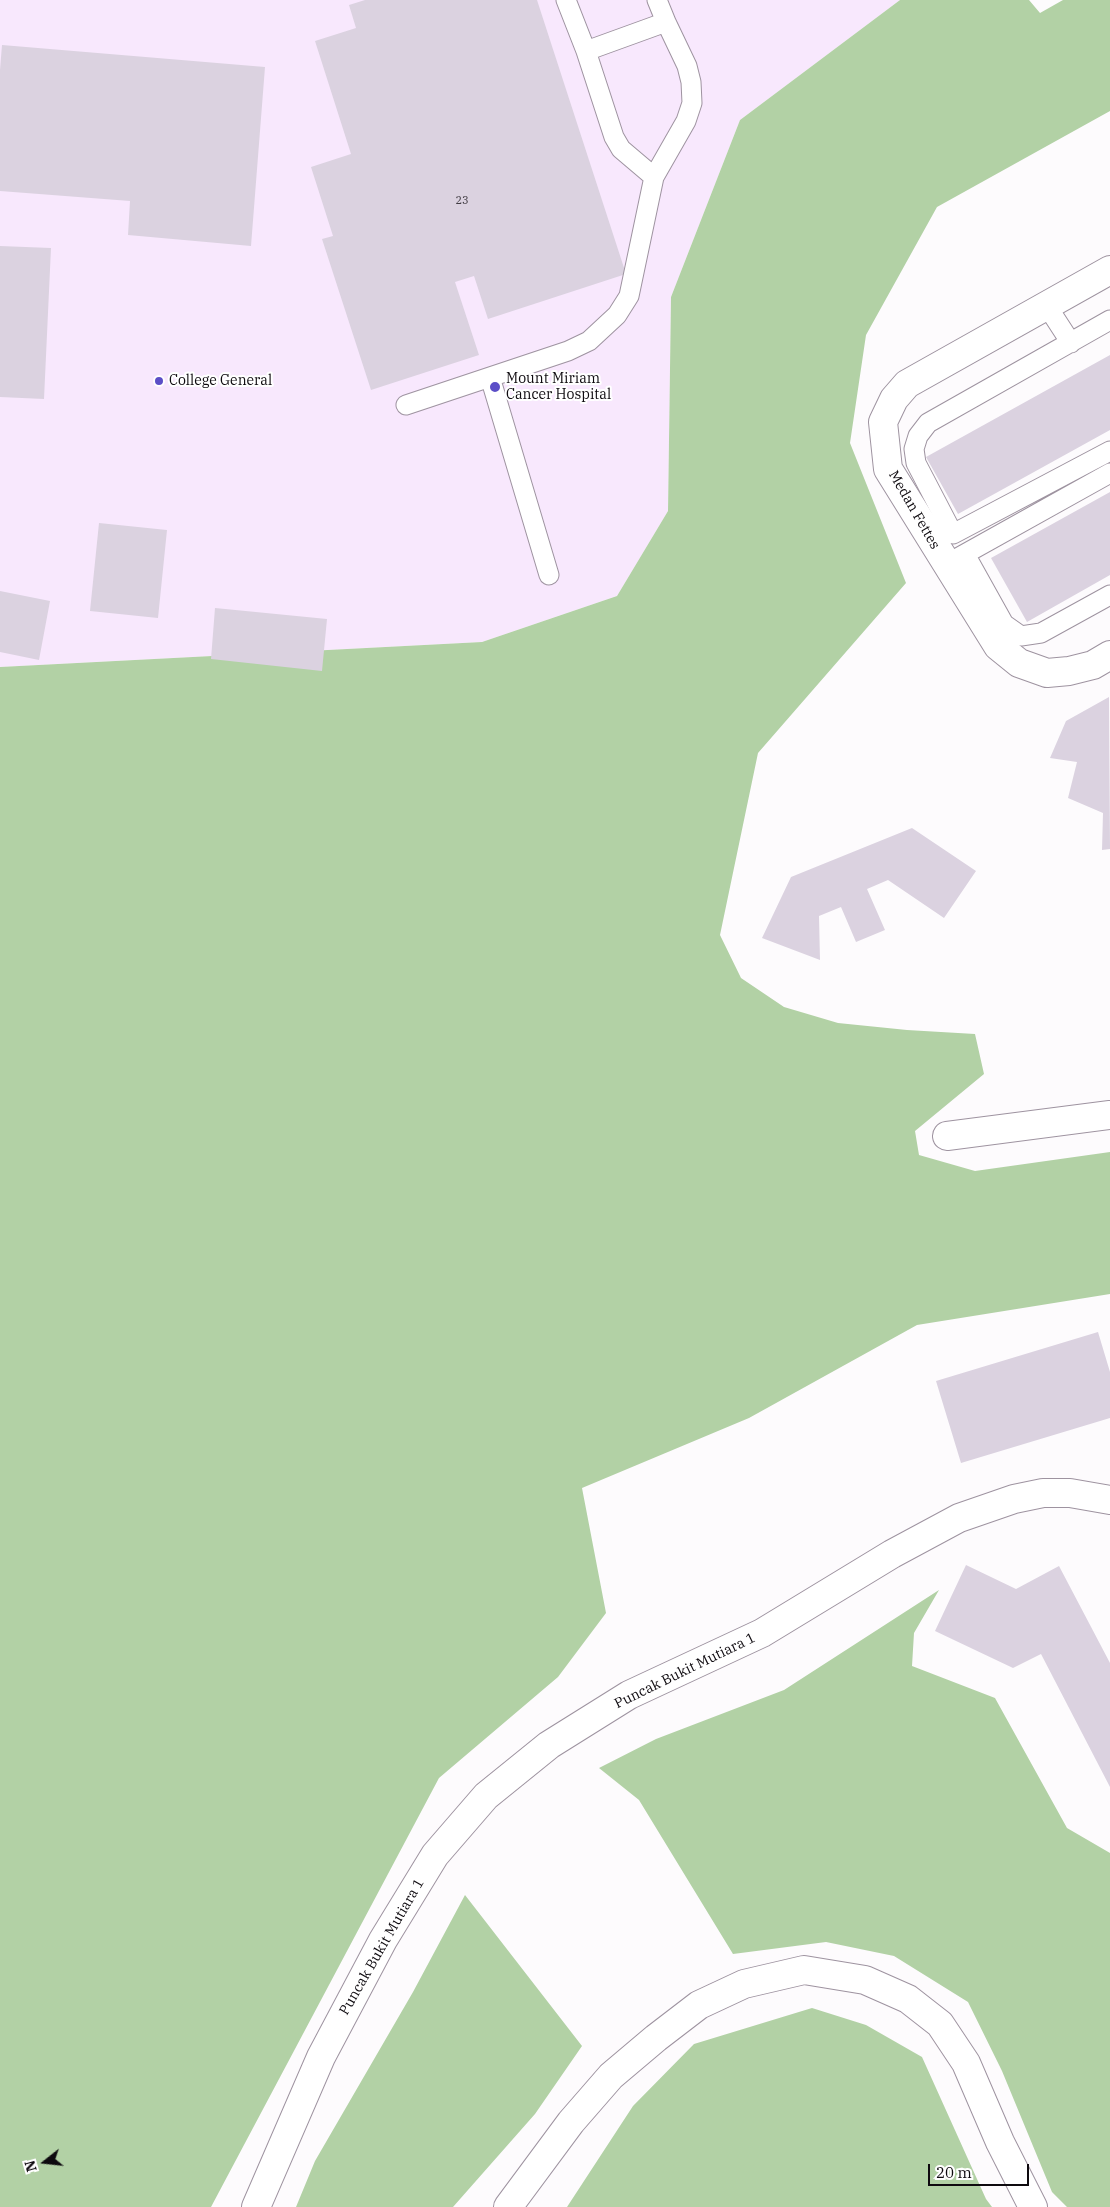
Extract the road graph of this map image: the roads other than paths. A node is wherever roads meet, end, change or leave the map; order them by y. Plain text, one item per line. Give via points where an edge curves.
1 (566, 0) edge
2 (657, 0) edge
3 (666, 22) junction
4 (586, 51) junction
5 (654, 177) junction
6 (1110, 270) edge
7 (1047, 306) junction
8 (1110, 320) edge
9 (1071, 343) junction
10 (490, 377) junction
11 (406, 405) dead end
12 (1110, 451) edge
13 (1110, 473) edge
14 (956, 559) junction
15 (549, 575) dead end
16 (1110, 596) edge
17 (1110, 655) edge
18 (1110, 1115) edge
19 (947, 1136) dead end
20 (1110, 1500) edge
21 (256, 2207) edge
22 (508, 2207) edge
23 (1033, 2207) edge

1 - 4 lane
2 - 3 lane
3 - 4 lane
3 - 5 lane via 687,66 692,103 686,121
4 - 5 lane via 614,137 621,149
5 - 10 lane via 629,296 617,315 589,341
6 - 7 street, Medan Fettes
7 - 9 lane
7 - 14 street, Medan Fettes via 907,384 894,399 883,422 888,469
8 - 9 lane
9 - 12 lane via 928,423 918,436 914,449 916,463 953,534
10 - 11 lane
10 - 15 lane
13 - 14 lane
14 - 16 lane via 1004,624 1021,636 1041,633
14 - 17 street, Medan Fettes via 998,646 1019,663 1046,673 1069,672 1093,665
18 - 19 street
20 - 21 street, Puncak Bukit Mutiara 1 via 1070,1493 1043,1493 1014,1499 959,1518 892,1554 762,1633 629,1695 550,1745 486,1796 435,1855 383,1940 321,2057
22 - 23 street via 571,2122 611,2076 656,2038 699,2005 744,1984 804,1970 864,1980 908,1999 940,2024 966,2063

